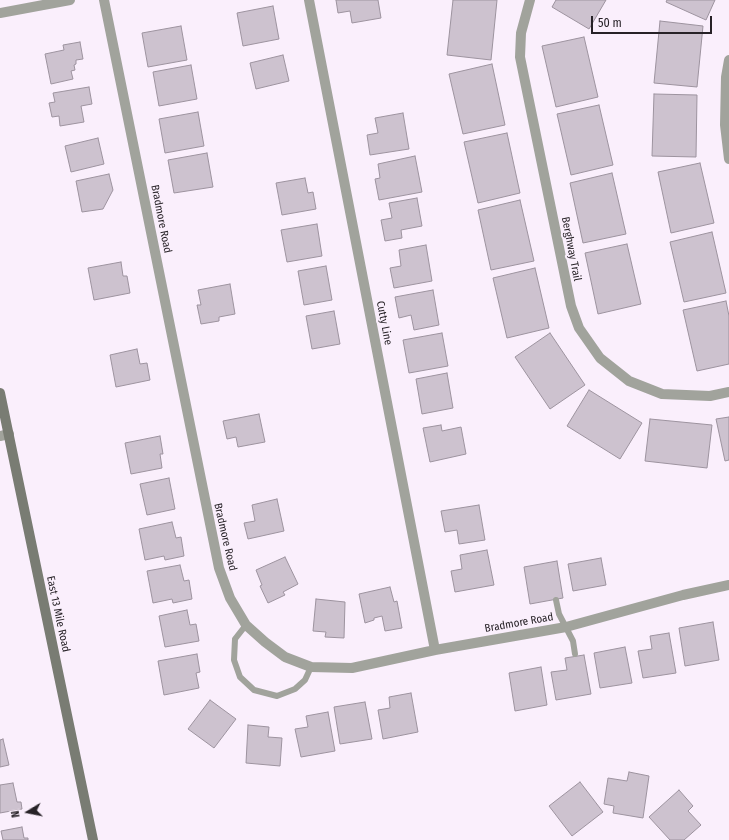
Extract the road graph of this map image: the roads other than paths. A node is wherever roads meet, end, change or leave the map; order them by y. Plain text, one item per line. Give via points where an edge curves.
1 (70, 0) edge
2 (104, 0) edge
3 (309, 0) edge
4 (530, 0) edge
5 (0, 13) edge
6 (729, 60) edge
7 (729, 159) edge
8 (729, 392) edge
9 (0, 393) edge
10 (4, 435) edge
11 (729, 585) edge
12 (556, 600) dead end
13 (246, 625) junction
14 (566, 627) junction
15 (435, 650) junction
16 (575, 654) dead end
17 (311, 667) junction
18 (93, 840) edge

1 - 5 street
2 - 13 street, Bradmore Road via 219,568 230,598
3 - 15 street, Cutty Line
4 - 8 street, Berghway Trail via 521,34 520,57 571,306 579,328 600,358 629,381 662,394 710,396
6 - 7 street via 725,125
9 - 10 main road, East 13 Mile Road
10 - 18 main road, East 13 Mile Road
11 - 14 street, Bradmore Road
12 - 14 lane via 559,614
13 - 17 street, Bradmore Road via 285,657
13 - 17 lane via 235,639 234,660 240,677 254,690 277,696 295,689 305,680
14 - 15 street, Bradmore Road
14 - 16 lane via 573,641
15 - 17 street, Bradmore Road via 352,668

